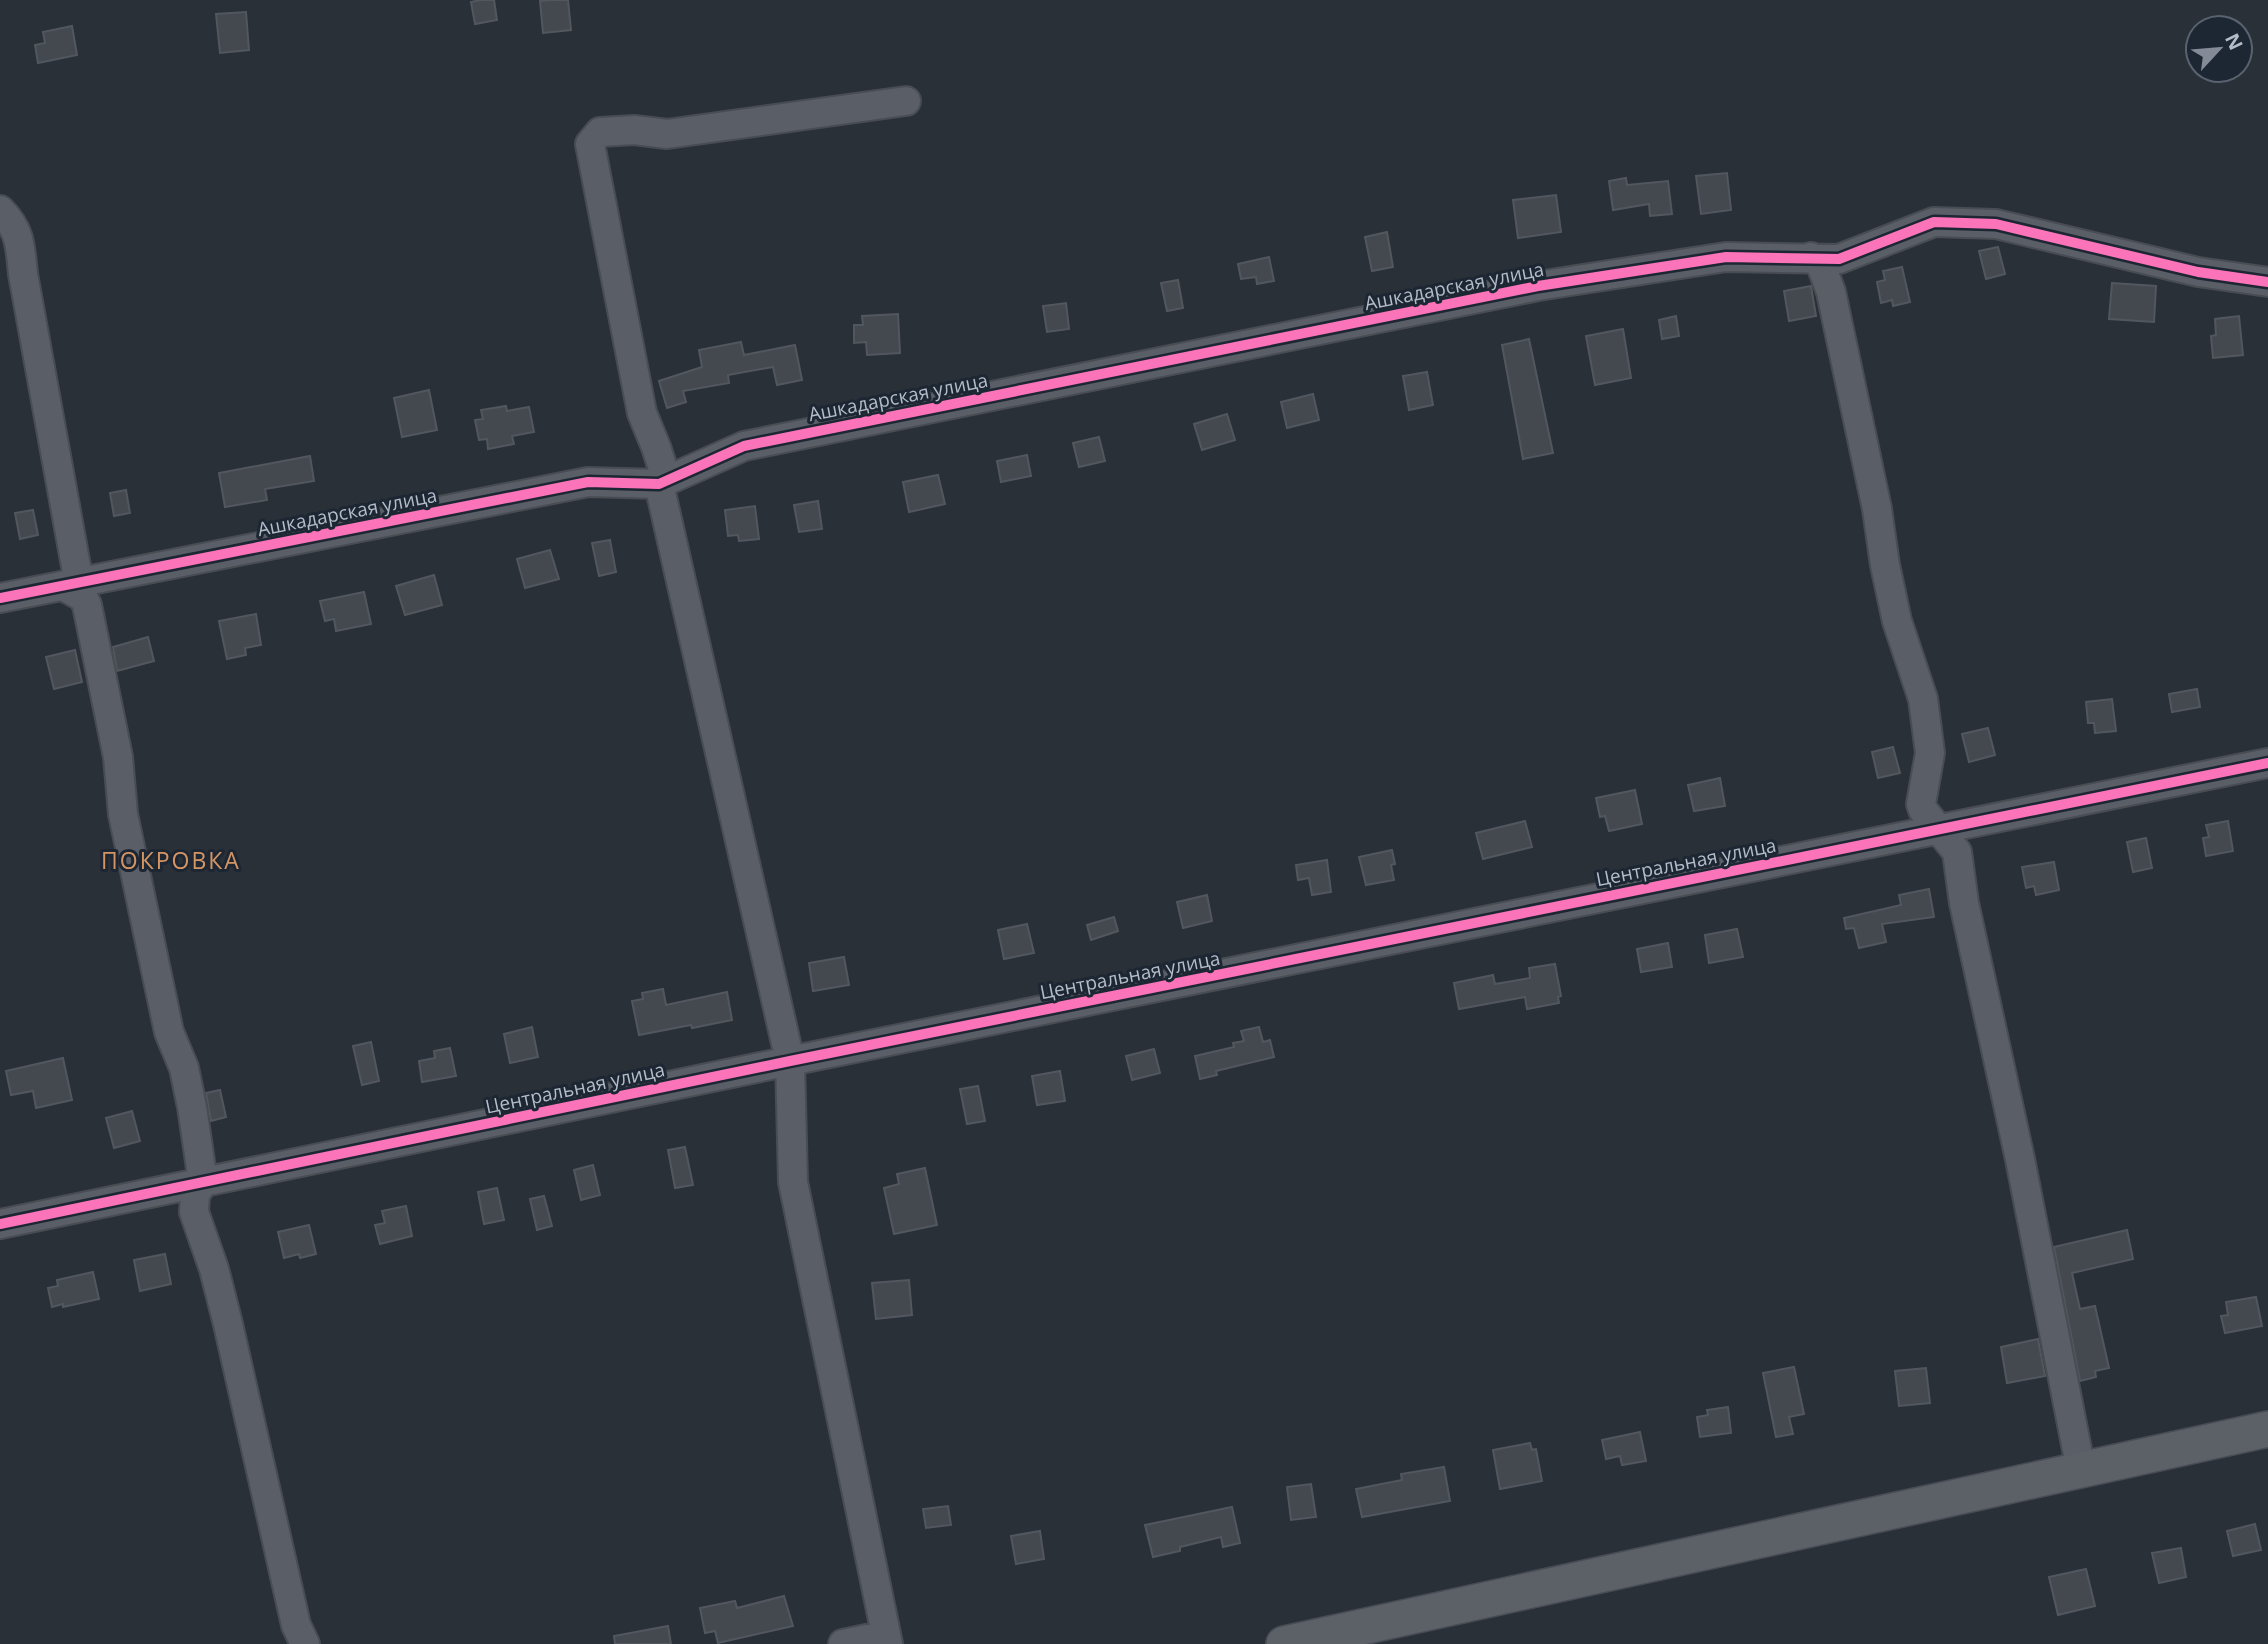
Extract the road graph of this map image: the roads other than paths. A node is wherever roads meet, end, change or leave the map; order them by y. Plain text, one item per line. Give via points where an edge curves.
1 (906, 102) dead end
2 (0, 210) edge
3 (1811, 257) junction
4 (2268, 282) edge
5 (663, 483) junction
6 (71, 585) junction
7 (0, 598) edge
8 (2268, 763) edge
9 (1939, 829) junction
10 (790, 1061) junction
11 (203, 1182) junction
12 (0, 1224) edge
13 (2268, 1429) edge
14 (2081, 1470) junction
15 (887, 1639) edge
16 (305, 1644) edge
17 (844, 1644) edge
18 (1283, 1644) edge

1 - 5 street via 667,134 600,132 590,144 642,413 656,447
2 - 6 street via 19,239
3 - 4 street, Ашкадарская улица via 1839,259 1934,222 1985,223 2198,272
3 - 5 street, Ашкадарская улица via 1726,257 1538,286 744,446
3 - 9 street via 1821,265 1831,292 1897,621 1923,699 1930,753 1921,804
5 - 6 street, Ашкадарская улица via 588,482
5 - 10 street
6 - 7 street, Ашкадарская улица
6 - 11 street via 87,605 118,757 123,814 169,1032 184,1068
8 - 9 street, Центральная улица
9 - 10 street, Центральная улица
9 - 14 street via 1957,852
10 - 11 street, Центральная улица
10 - 15 street via 793,1182
11 - 12 street, Центральная улица
11 - 16 street via 195,1195 194,1212 214,1269 296,1625
13 - 14 main road
14 - 18 main road
15 - 17 street

